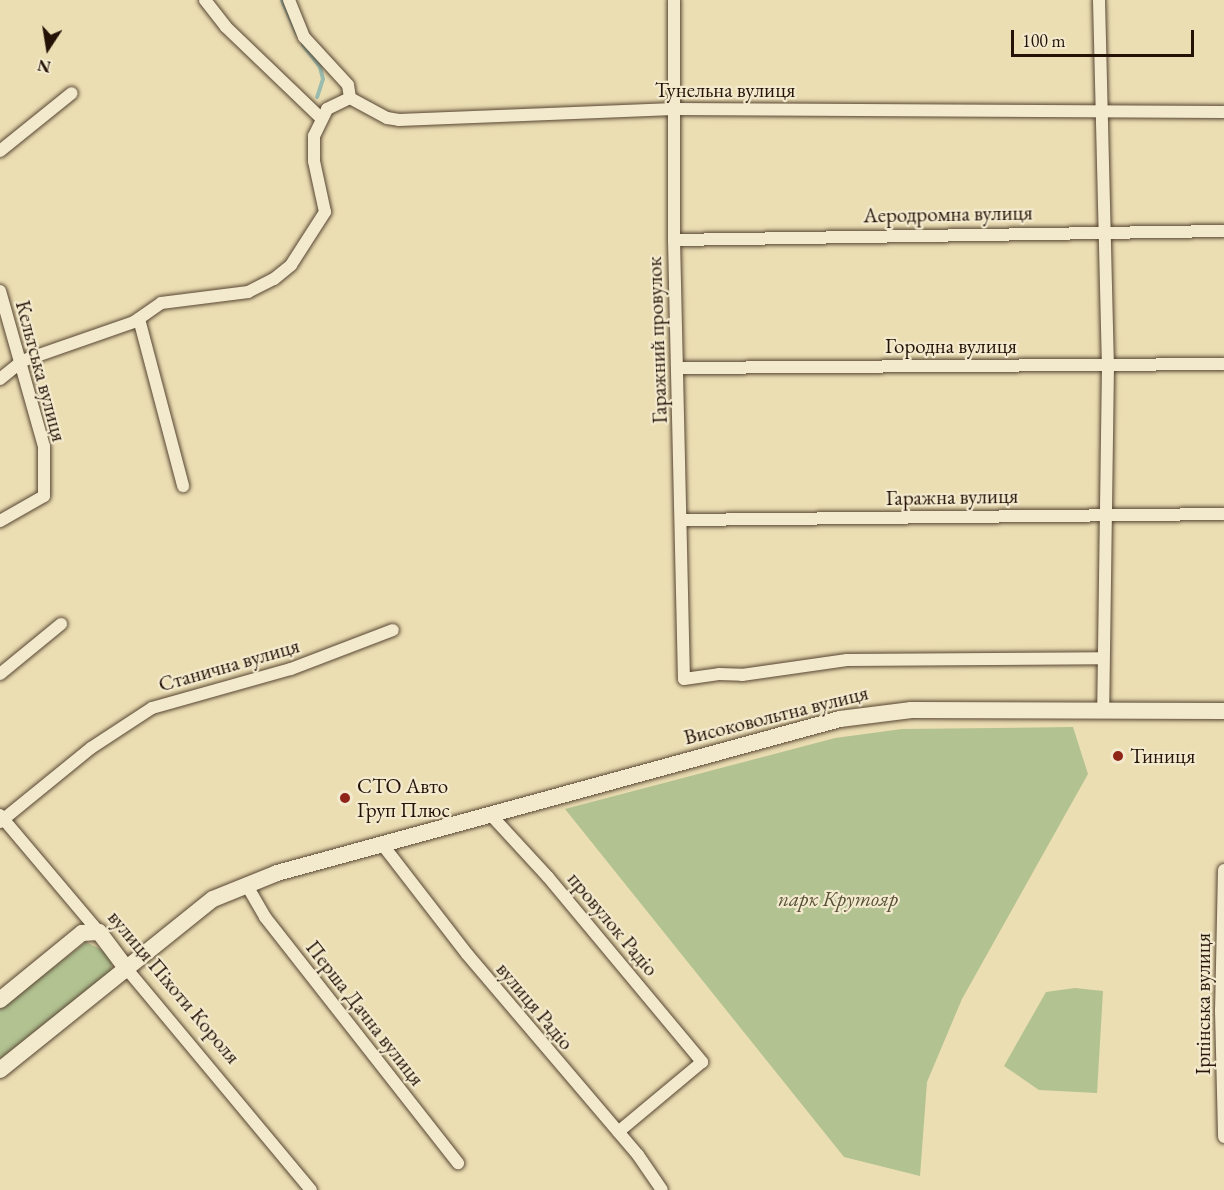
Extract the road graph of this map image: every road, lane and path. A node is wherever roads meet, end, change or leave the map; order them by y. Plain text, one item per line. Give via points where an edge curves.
1 (205, 0) edge
2 (289, 0) edge
3 (674, 0) edge
4 (1099, 0) edge
5 (72, 93) dead end
6 (350, 98) junction
7 (674, 109) junction
8 (1102, 111) junction
9 (1224, 112) edge
10 (320, 117) junction
11 (0, 151) edge
12 (1105, 230) junction
13 (1224, 231) edge
14 (674, 240) junction
15 (0, 291) edge
16 (139, 319) junction
17 (22, 361) junction
18 (1224, 364) edge
19 (1108, 365) junction
20 (679, 368) junction
21 (0, 379) edge
22 (183, 486) dead end
23 (1105, 514) junction
24 (1224, 514) edge
25 (681, 520) junction
26 (0, 521) edge
27 (61, 624) dead end
28 (393, 630) dead end
29 (1103, 658) junction
30 (0, 674) edge
31 (684, 679) joint
32 (1102, 710) junction
33 (1224, 711) edge
34 (490, 814) junction
35 (1, 818) edge
36 (381, 844) junction
37 (1224, 870) edge
38 (246, 884) junction
39 (99, 932) junction
40 (126, 968) junction
41 (0, 1000) edge
42 (0, 1070) edge
43 (618, 1132) junction
44 (1224, 1137) edge
45 (458, 1163) dead end
46 (310, 1190) edge
47 (662, 1190) edge

1 - 10 street via 226,27
2 - 6 street via 304,37 348,86
3 - 7 street, Гаражний провулок
4 - 8 street
5 - 11 street
6 - 7 street, Тунельна вулиця via 387,118 399,120
6 - 10 street
7 - 8 street, Тунельна вулиця
7 - 14 street, Гаражний провулок
8 - 9 street, Тунельна вулиця
8 - 12 street
10 - 16 street via 314,135 314,160 325,213 291,265 248,292 161,303
12 - 13 street, Аеродромна вулиця
12 - 14 street, Аеродромна вулиця
12 - 19 street
14 - 20 street, Гаражний провулок
15 - 17 street, Кельтська вулиця
16 - 17 street
16 - 22 street
17 - 21 street
17 - 26 street, Кельтська вулиця via 44,446 44,496
18 - 19 street, Городна вулиця
19 - 20 street, Городна вулиця
19 - 23 street
20 - 25 street, Гаражний провулок
23 - 24 street, Гаражна вулиця
23 - 25 street, Гаражна вулиця
23 - 29 street
25 - 31 street, Гаражний провулок
27 - 30 street
28 - 35 street, Станична вулиця via 291,669 152,708
29 - 31 street, Високовольтна вулиця via 847,660
29 - 32 street
32 - 33 main road, Високовольтна вулиця
32 - 34 main road, Високовольтна вулиця via 911,710 840,719
34 - 36 main road, Високовольтна вулиця
34 - 43 street, провулок Радіо via 548,877 702,1062
35 - 39 street, вулиця Піхоти Короля
36 - 38 main road, Високовольтна вулиця
36 - 43 street, вулиця Радіо via 474,964
37 - 44 street, Ірпінська вулиця
38 - 40 main road, Високовольтна вулиця via 213,899
38 - 45 street, Перша Дачна вулиця via 265,917
39 - 40 main road, вулиця Піхоти Короля
39 - 41 main road via 82,933
40 - 42 main road, Високовольтна вулиця
40 - 46 street, вулиця Піхоти Короля
43 - 47 street, вулиця Радіо

